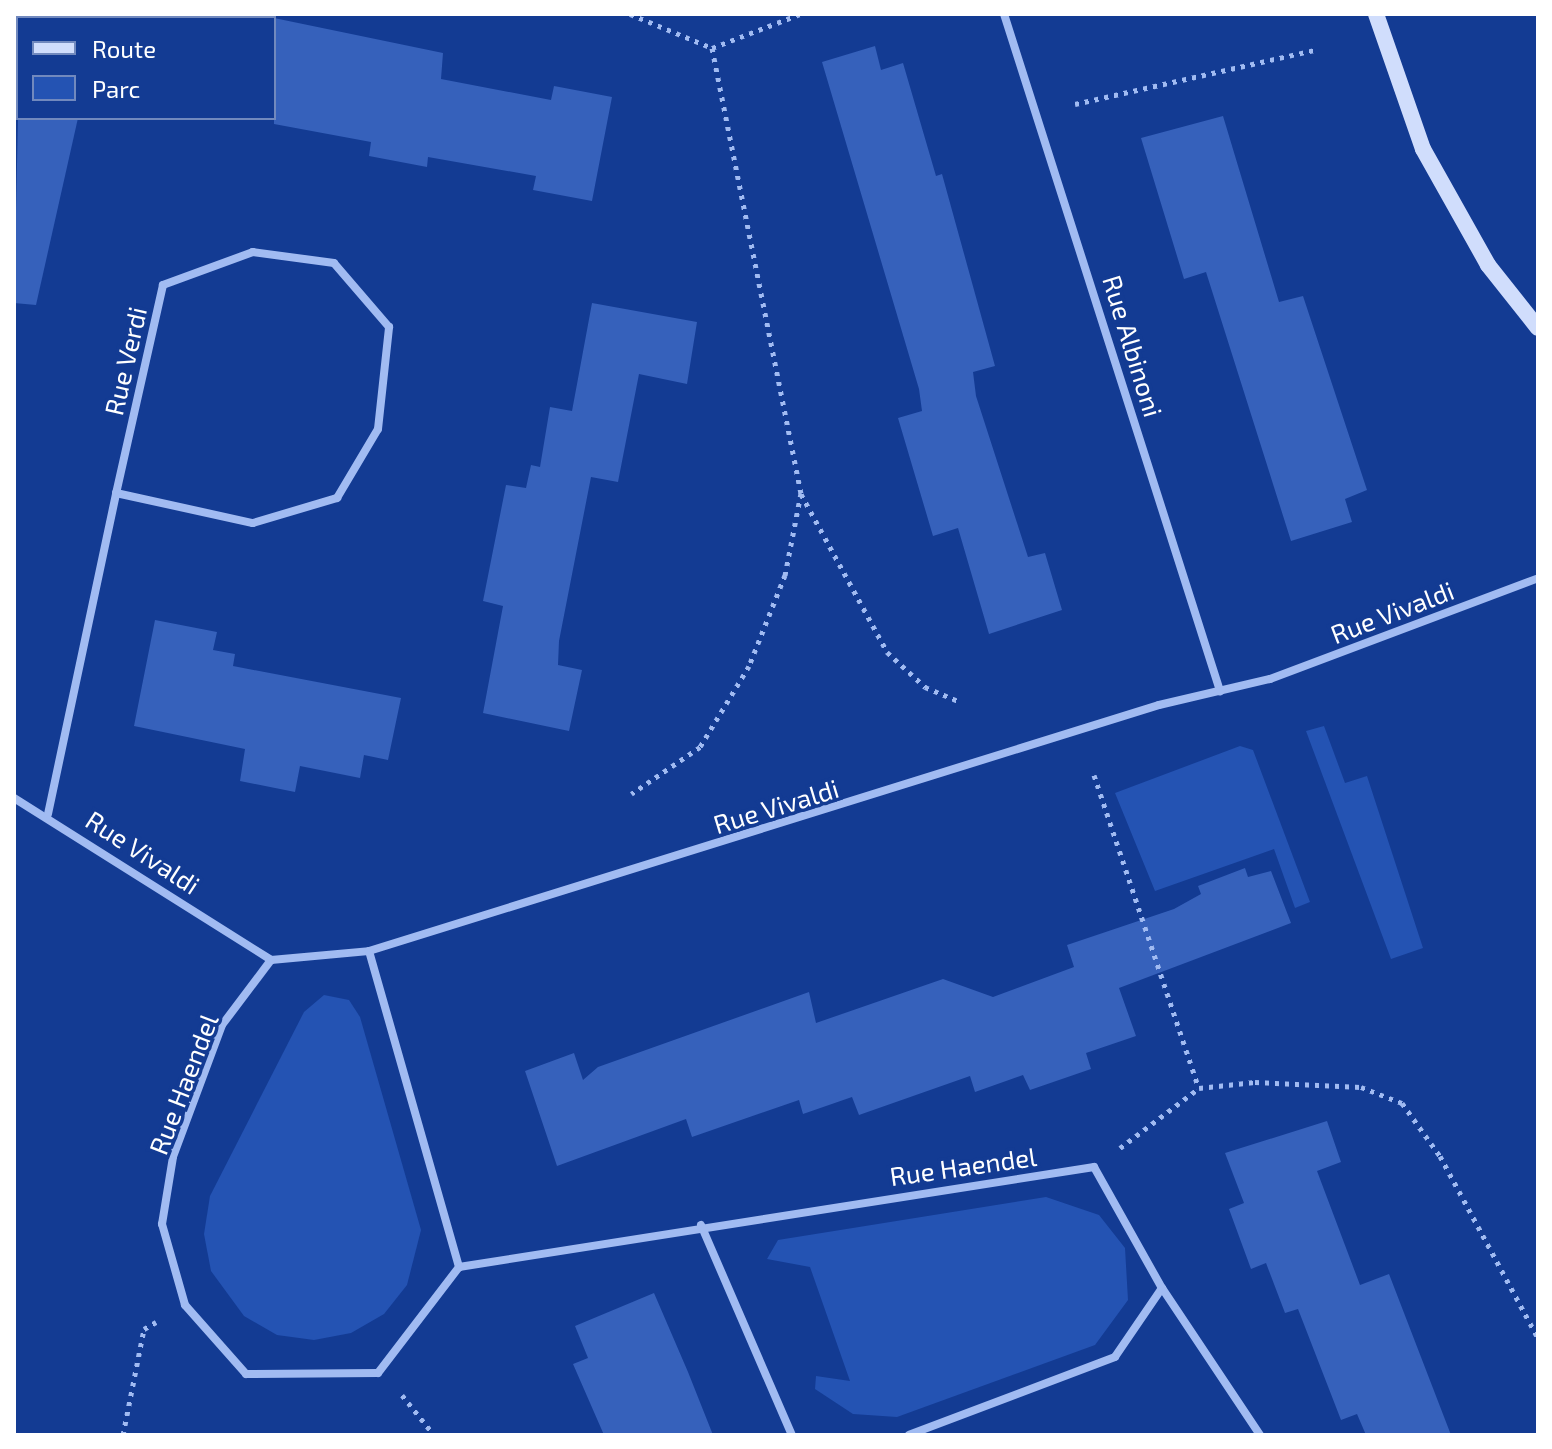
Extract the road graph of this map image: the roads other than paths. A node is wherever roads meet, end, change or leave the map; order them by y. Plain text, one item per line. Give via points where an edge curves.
1 (1004, 14) edge
2 (1376, 14) edge
3 (1538, 328) edge
4 (116, 493) junction
5 (1538, 578) edge
6 (1220, 691) junction
7 (14, 798) edge
8 (48, 814) junction
9 (369, 951) junction
10 (271, 960) junction
11 (701, 1225) junction
12 (459, 1267) junction
13 (1162, 1288) junction
14 (792, 1435) edge
15 (909, 1435) edge
16 (1260, 1435) edge

1 - 6 street, Rue Albinoni
2 - 3 street via 1423,149 1488,265
4 - 4 street, Rue Verdi via 253,523 337,498 378,429 389,327 334,263 253,252 163,285
4 - 8 street, Rue Verdi
5 - 6 street, Rue Vivaldi
6 - 9 street, Rue Vivaldi
7 - 8 street, Rue Vivaldi
8 - 10 street, Rue Vivaldi
9 - 10 street, Rue Vivaldi
9 - 12 street
10 - 12 street, Rue Haendel via 222,1025 173,1157 162,1224 185,1305 246,1374 378,1373
11 - 12 street, Rue Haendel
11 - 13 street, Rue Haendel via 1094,1167
11 - 14 street
13 - 15 street via 1115,1357
13 - 16 street

